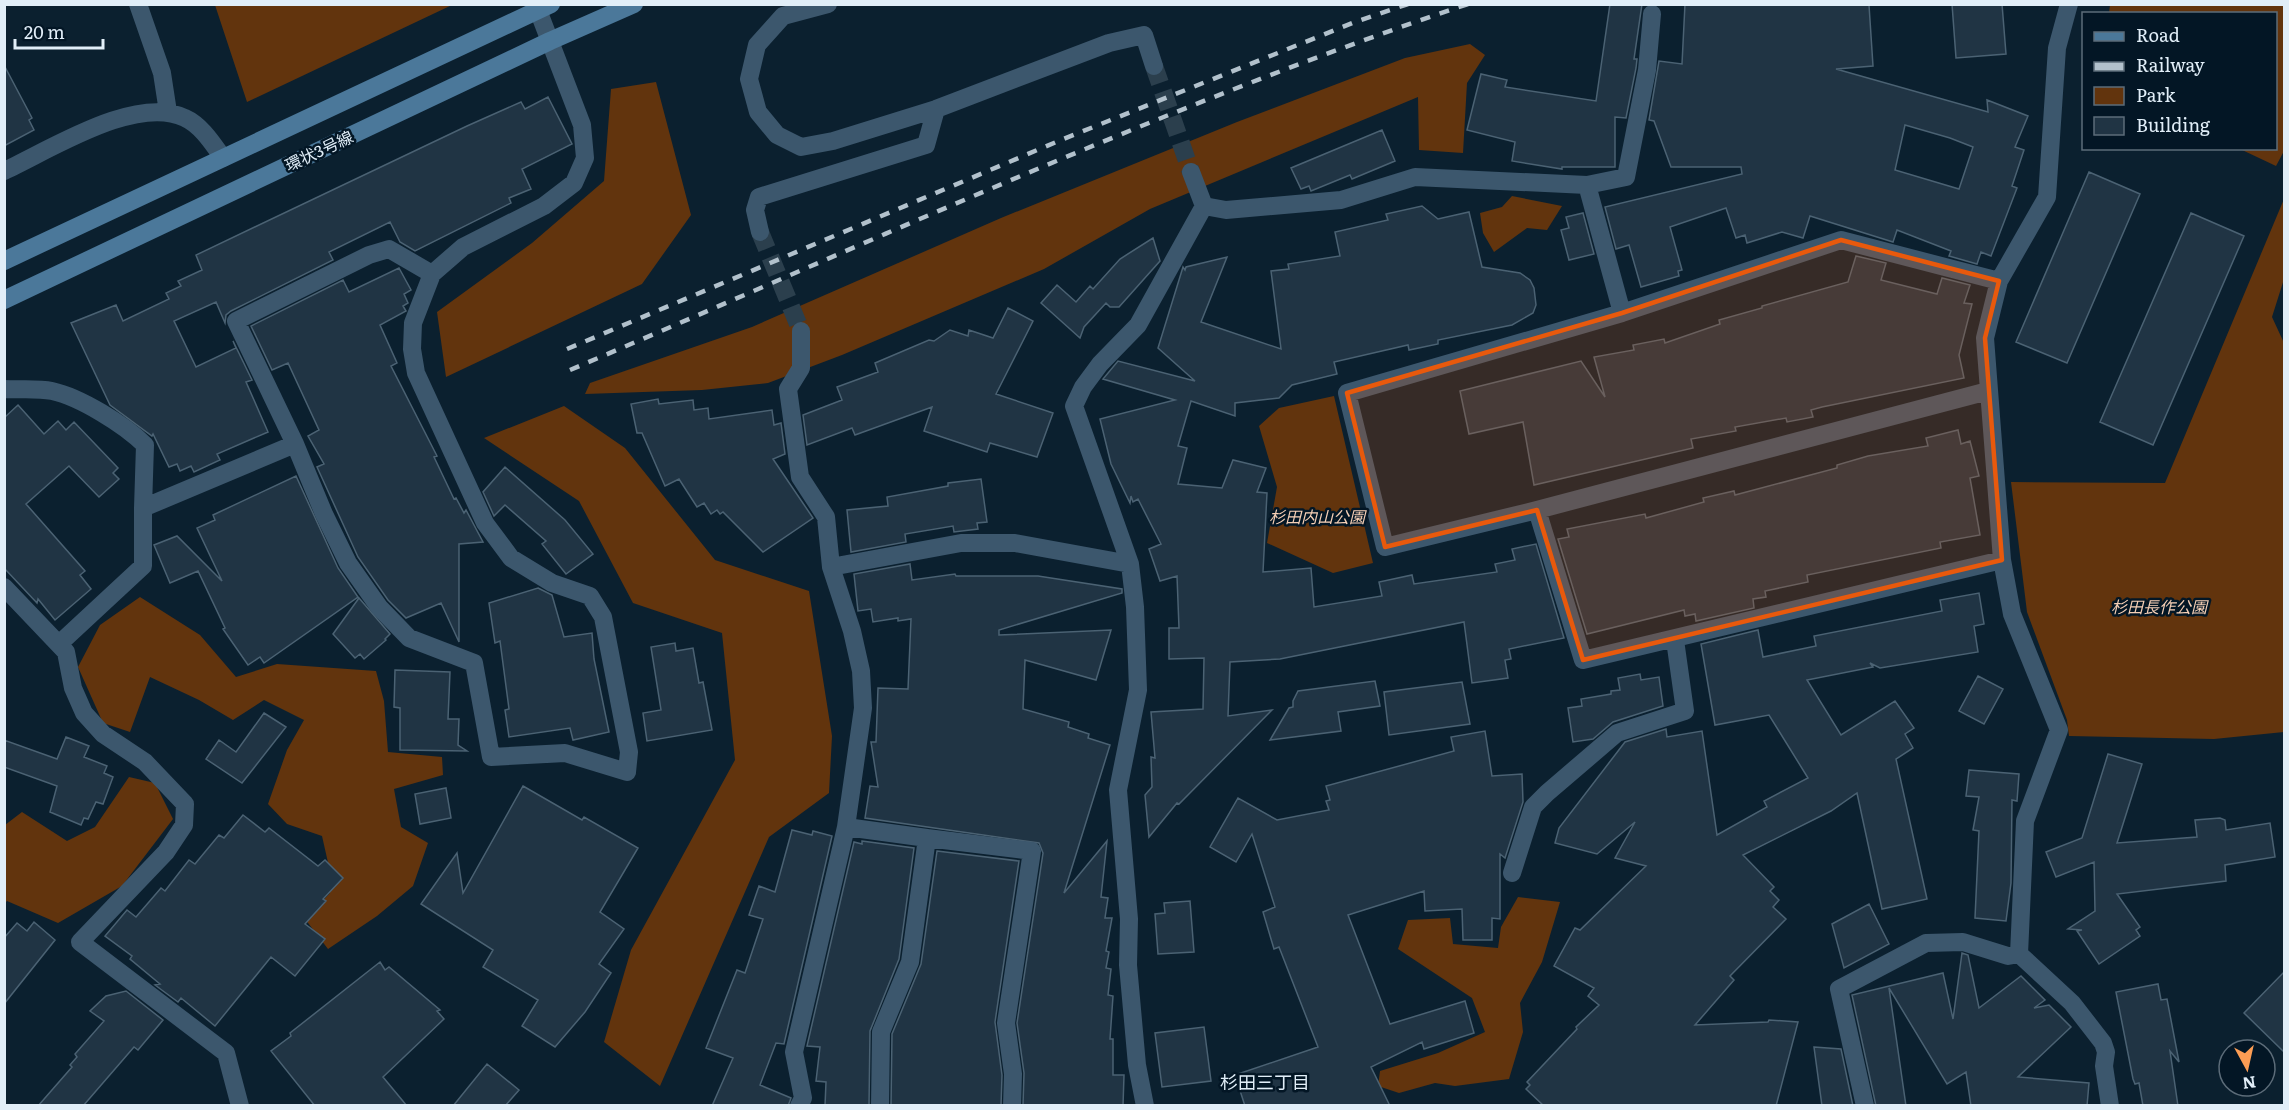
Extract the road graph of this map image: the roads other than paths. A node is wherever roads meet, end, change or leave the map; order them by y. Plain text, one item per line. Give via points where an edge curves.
1 (138, 4) edge
2 (634, 4) edge
3 (828, 4) edge
4 (2069, 4) edge
5 (544, 7) edge
6 (1652, 14) dead end
7 (550, 41) junction
8 (1154, 66) tunnel mouth
9 (936, 109) junction
10 (168, 112) junction
11 (223, 158) junction
12 (4, 171) edge
13 (1191, 172) tunnel mouth
14 (1587, 185) junction
15 (1204, 206) junction
16 (760, 232) tunnel mouth
17 (4, 261) edge
18 (432, 274) junction
19 (1999, 281) junction
20 (4, 300) edge
21 (1622, 313) junction
22 (801, 331) tunnel mouth
23 (4, 389) edge
24 (1988, 390) junction
25 (294, 444) junction
26 (143, 508) junction
27 (1537, 510) junction
28 (2002, 560) junction
29 (1130, 564) junction
30 (831, 567) junction
31 (4, 587) edge
32 (1675, 640) junction
33 (58, 644) junction
34 (846, 827) junction
35 (927, 838) junction
36 (1512, 873) dead end
37 (2019, 954) junction
38 (240, 1106) edge
39 (799, 1106) edge
40 (880, 1106) edge
41 (1012, 1106) edge
42 (1145, 1106) edge
43 (1865, 1106) edge
44 (2110, 1106) edge

1 - 10 street via 162,73
2 - 7 street, 環状3号線
3 - 9 street via 783,16 757,45 749,79 758,112 777,135 801,147
4 - 19 street via 2057,48 2047,197
5 - 7 street
5 - 11 street
6 - 14 street via 1647,70 1626,177
7 - 18 street via 582,124 585,158 574,183 544,206 463,247
7 - 20 street, 環状3号線
8 - 9 street via 1144,34 1109,43
9 - 16 street via 926,145 759,197 755,210
10 - 11 street via 187,118
10 - 12 street via 142,111 111,120
11 - 17 street
13 - 15 street
14 - 15 street via 1415,177 1341,200 1226,210
14 - 21 street
15 - 29 street via 1138,325 1100,364 1074,406
18 - 25 street via 389,249 369,255 236,321
18 - 25 street via 413,323 416,373 485,523 512,558 552,583 590,596 603,617 629,752 627,772 565,753 490,758 474,663 409,638 379,607 348,563
19 - 21 street via 1841,240
19 - 24 street via 1985,338
21 - 27 street via 1347,393 1385,547
22 - 30 street via 801,368 788,389 800,477 826,518
23 - 26 street via 52,391 130,430 145,445
24 - 27 street
24 - 28 street
25 - 26 street
26 - 33 street via 143,566
27 - 32 street via 1583,660
28 - 32 street
28 - 37 street via 2012,615 2059,730 2025,821
29 - 30 street via 1015,543 961,543
29 - 42 street via 1138,690 1118,790 1129,919 1129,976
30 - 34 street via 852,631 862,690 863,708
31 - 33 street
32 - 36 street via 1685,711 1617,733 1547,793 1533,807
33 - 38 street via 66,652 73,688 84,713 103,734 145,762 185,804 184,825 166,852 80,942 226,1053
34 - 35 street
34 - 39 street via 794,1052 803,1098
35 - 40 street via 910,962 881,1032
35 - 41 street via 1032,851 1006,1023 1013,1074
37 - 43 street via 2008,956 1964,942 1926,943 1839,989
37 - 44 street via 2072,1003 2103,1043

